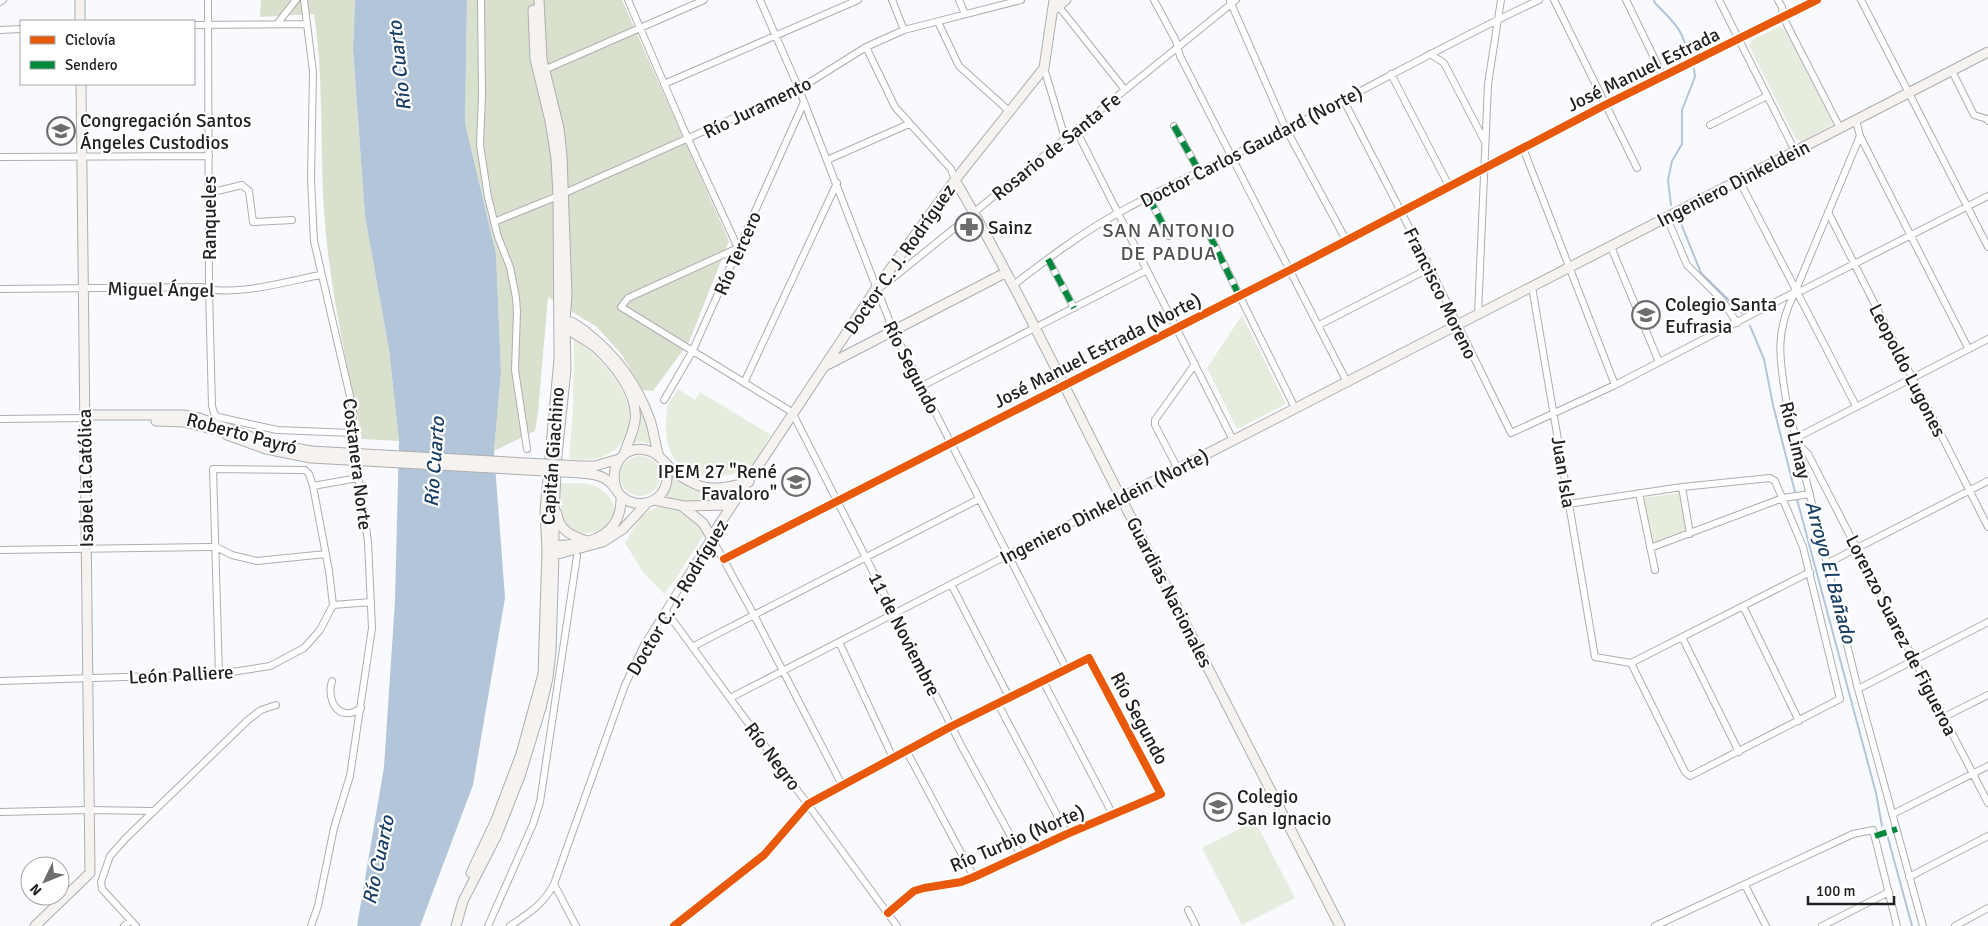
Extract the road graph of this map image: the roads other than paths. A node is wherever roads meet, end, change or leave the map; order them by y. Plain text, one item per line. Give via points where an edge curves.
1 (80, 0) edge
2 (208, 0) edge
3 (296, 0) edge
4 (304, 0) edge
5 (481, 0) edge
6 (533, 0) edge
7 (539, 0) edge
8 (628, 0) edge
9 (704, 0) edge
10 (760, 0) edge
11 (858, 0) edge
12 (892, 0) edge
13 (959, 0) edge
14 (1021, 0) edge
15 (1066, 0) edge
16 (1154, 0) edge
17 (1501, 0) edge
18 (1539, 0) edge
19 (1554, 0) edge
20 (1626, 0) edge
21 (1719, 0) edge
22 (1778, 0) edge
23 (1816, 0) edge
24 (1861, 0) edge
25 (1232, 1) edge
26 (696, 2) edge
27 (1525, 3) edge
28 (1055, 6) edge
29 (965, 14) junction
30 (1783, 18) junction
31 (80, 20) edge
32 (1498, 20) junction
33 (938, 22) junction
34 (278, 24) junction
35 (306, 24) junction
36 (195, 25) edge
37 (208, 25) junction
38 (641, 28) junction
39 (20, 29) edge
40 (0, 30) edge
41 (904, 30) junction
42 (776, 35) junction
43 (1739, 40) junction
44 (866, 47) junction
45 (1177, 47) junction
46 (1988, 52) edge
47 (1430, 54) junction
48 (1044, 68) junction
49 (544, 70) junction
50 (1952, 71) junction
51 (1391, 74) junction
52 (1663, 76) junction
53 (664, 84) junction
54 (80, 85) edge
55 (799, 89) junction
56 (1125, 90) junction
57 (1908, 93) junction
58 (1767, 96) junction
59 (1343, 99) junction
60 (804, 102) junction
61 (1605, 105) junction
62 (1009, 111) junction
63 (1856, 120) junction
64 (1988, 121) edge
65 (909, 124) junction
66 (1710, 125) dead end
67 (1174, 126) dead end
68 (1840, 128) junction
69 (1286, 129) junction
70 (1076, 130) junction
71 (1860, 136) junction
72 (1065, 138) junction
73 (688, 139) junction
74 (1484, 141) junction
75 (1523, 148) junction
76 (1795, 151) junction
77 (1230, 155) junction
78 (209, 156) junction
79 (0, 157) edge
80 (81, 157) junction
81 (827, 160) junction
82 (1483, 168) junction
83 (1637, 168) dead end
84 (1199, 171) junction
85 (955, 180) junction
86 (1739, 180) junction
87 (836, 183) junction
88 (1449, 186) junction
89 (209, 193) junction
90 (561, 195) junction
91 (1988, 196) edge
92 (1149, 198) junction
93 (1967, 207) junction
94 (1401, 212) junction
95 (1828, 212) junction
96 (974, 213) junction
97 (1118, 213) junction
98 (1666, 218) junction
99 (292, 220) dead end
100 (494, 222) junction
101 (1169, 236) dead end
102 (1210, 236) dead end
103 (1911, 236) junction
104 (1346, 240) junction
105 (1612, 247) junction
106 (1988, 247) edge
107 (738, 248) junction
108 (1048, 259) junction
109 (1856, 264) junction
110 (1430, 268) junction
111 (1570, 269) junction
112 (1147, 270) junction
113 (1290, 270) junction
114 (1005, 273) junction
115 (320, 275) junction
116 (1012, 286) junction
117 (1532, 287) junction
118 (83, 288) junction
119 (0, 289) edge
120 (209, 290) junction
121 (876, 290) junction
122 (1795, 292) junction
123 (1239, 295) junction
124 (1074, 308) junction
125 (1478, 314) junction
126 (562, 323) junction
127 (1737, 323) junction
128 (1319, 325) junction
129 (1458, 325) junction
130 (1176, 328) junction
131 (1035, 329) junction
132 (892, 330) junction
133 (1988, 339) edge
134 (1968, 348) junction
135 (692, 352) junction
136 (1659, 362) junction
137 (1195, 364) junction
138 (823, 368) junction
139 (1911, 377) junction
140 (1347, 382) junction
141 (744, 383) junction
142 (1064, 385) junction
143 (1615, 385) junction
144 (922, 386) junction
145 (664, 400) dead end
146 (1856, 406) junction
147 (1295, 408) junction
148 (792, 412) junction
149 (1555, 413) junction
150 (84, 418) junction
151 (0, 419) edge
152 (352, 433) junction
153 (1234, 440) junction
154 (1797, 441) junction
155 (950, 442) junction
156 (527, 449) dead end
157 (622, 457) junction
158 (661, 459) junction
159 (581, 470) junction
160 (1178, 470) junction
161 (358, 478) junction
162 (1988, 481) edge
163 (749, 482) junction
164 (312, 486) junction
165 (1682, 487) junction
166 (555, 488) junction
167 (1969, 491) junction
168 (619, 493) junction
169 (1639, 493) junction
170 (1806, 494) junction
171 (1122, 498) junction
172 (1783, 498) junction
173 (979, 499) junction
174 (651, 501) junction
175 (837, 501) junction
176 (1568, 504) junction
177 (683, 506) junction
178 (732, 506) junction
179 (1988, 527) edge
180 (1690, 534) junction
181 (711, 537) junction
182 (587, 541) junction
183 (216, 547) junction
184 (1650, 548) junction
185 (1856, 548) junction
186 (86, 549) junction
187 (0, 550) edge
188 (552, 550) junction
189 (326, 554) junction
190 (1008, 555) junction
191 (577, 556) dead end
192 (865, 557) junction
193 (724, 559) junction
194 (1826, 564) junction
195 (1655, 570) dead end
196 (1810, 572) junction
197 (951, 584) junction
198 (371, 602) junction
199 (333, 605) junction
200 (1744, 606) junction
201 (666, 611) junction
202 (894, 614) junction
203 (754, 615) junction
204 (1988, 622) edge
205 (1682, 637) junction
206 (839, 642) junction
207 (692, 646) junction
208 (1915, 660) junction
209 (1631, 663) junction
210 (1066, 668) junction
211 (782, 672) junction
212 (219, 674) junction
213 (87, 679) junction
214 (1043, 680) junction
215 (0, 681) edge
216 (332, 681) dead end
217 (1858, 689) junction
218 (1988, 695) edge
219 (1009, 697) junction
220 (730, 698) junction
221 (998, 702) junction
222 (276, 705) dead end
223 (361, 708) junction
224 (1944, 717) junction
225 (1799, 721) junction
226 (952, 726) junction
227 (906, 750) junction
228 (1739, 752) junction
229 (893, 758) junction
230 (1988, 766) edge
231 (1973, 774) junction
232 (842, 785) junction
233 (1161, 794) joint
234 (1988, 802) edge
235 (808, 804) junction
236 (89, 810) junction
237 (152, 811) junction
238 (0, 812) edge
239 (1113, 814) junction
240 (1893, 814) junction
241 (1067, 834) junction
242 (1988, 836) edge
243 (1021, 855) junction
244 (974, 877) junction
245 (1909, 877) junction
246 (554, 884) junction
247 (1745, 885) junction
248 (1889, 892) junction
249 (1988, 908) edge
250 (1188, 910) dead end
251 (888, 913) junction
252 (130, 920) junction
253 (35, 926) edge
254 (124, 926) edge
255 (136, 926) edge
256 (312, 926) edge
257 (450, 926) edge
258 (456, 926) edge
259 (488, 926) edge
260 (510, 926) edge
261 (576, 926) edge
262 (674, 926) edge
263 (897, 926) edge
264 (1196, 926) edge
265 (1340, 926) edge
266 (1655, 926) edge
267 (1766, 926) edge
268 (1822, 926) edge
269 (1897, 926) edge
270 (1923, 926) edge
271 (1955, 926) edge

1 - 31 main road
2 - 37 street, Ranqueles
3 - 34 street
4 - 35 street, Costanera Norte
5 - 100 street via 480,145
6 - 90 main road, Capitán Giachino via 535,59
7 - 49 main road, Capitán Giachino
8 - 38 street
9 - 26 street
10 - 42 street, Río Segundo
11 - 42 street
12 - 41 street
13 - 29 street
14 - 29 street, Río Juramento
15 - 28 main road
16 - 45 street
17 - 32 street
18 - 27 street, Doctor Carlos Gaudard (Norte)
19 - 61 street
20 - 52 street
21 - 43 street
22 - 30 street
23 - 30 street, José Manuel Estrada
24 - 57 street
25 - 45 street, Rosario de Santa Fe
25 - 69 street
26 - 38 street
27 - 32 street, Doctor Carlos Gaudard (Norte)
28 - 48 main road
28 - 56 street
29 - 33 street, Río Juramento
30 - 43 street, José Manuel Estrada
30 - 68 street
32 - 47 street, Doctor Carlos Gaudard (Norte)
32 - 74 street via 1488,84
33 - 41 street, Río Juramento
33 - 62 street via 959,66
34 - 35 street
34 - 37 street
35 - 115 street, Costanera Norte via 313,72 314,241
36 - 37 street
37 - 78 street, Ranqueles
38 - 49 street
38 - 53 street
39 - 40 street
41 - 44 street, Río Juramento
42 - 53 street
42 - 55 street, Río Segundo
43 - 52 street, José Manuel Estrada
43 - 58 street
44 - 55 street, Río Juramento
44 - 65 street via 895,107
45 - 56 street, Rosario de Santa Fe
45 - 77 street
46 - 50 main road, Ingeniero Dinkeldein
47 - 51 street, Doctor Carlos Gaudard (Norte)
47 - 74 street via 1444,63
48 - 62 main road, Doctor C. J. Rodríguez
48 - 72 street
49 - 90 main road, Capitán Giachino via 559,128
50 - 57 main road, Ingeniero Dinkeldein
50 - 64 street via 1974,115
51 - 59 street, Doctor Carlos Gaudard (Norte)
51 - 88 street
52 - 61 street, José Manuel Estrada
53 - 73 street
54 - 80 main road, Isabel la Católica
55 - 60 street, Río Segundo
55 - 73 street, Río Juramento
56 - 70 street, Rosario de Santa Fe
57 - 63 main road, Ingeniero Dinkeldein
57 - 93 street
58 - 66 street
58 - 76 street
59 - 69 street, Doctor Carlos Gaudard (Norte)
59 - 94 street, Francisco Moreno
60 - 81 street, Río Segundo
60 - 107 street, Río Tercero
61 - 75 street, José Manuel Estrada
61 - 83 street
62 - 85 main road, Doctor C. J. Rodríguez
63 - 68 main road, Ingeniero Dinkeldein
63 - 71 street
65 - 81 street
65 - 85 street via 951,169
67 - 84 street
68 - 76 main road, Ingeniero Dinkeldein
69 - 77 street, Doctor Carlos Gaudard (Norte)
69 - 104 street
70 - 72 street, Rosario de Santa Fe
70 - 97 street
71 - 95 street, Río Limay
71 - 103 street
72 - 96 street, Rosario de Santa Fe
73 - 90 street, Río Juramento
73 - 107 street
74 - 82 street
75 - 82 street, José Manuel Estrada
75 - 111 street
76 - 86 main road, Ingeniero Dinkeldein
77 - 84 street, Doctor Carlos Gaudard (Norte)
77 - 113 street
78 - 80 street
78 - 89 street, Ranqueles
79 - 80 street
80 - 118 main road, Isabel la Católica
81 - 87 street, Río Segundo
82 - 88 street, José Manuel Estrada (Norte)
82 - 125 street
84 - 92 street, Doctor Carlos Gaudard (Norte)
85 - 96 main road, Guardias Nacionales
85 - 121 main road, Doctor C. J. Rodríguez
86 - 98 main road, Ingeniero Dinkeldein
86 - 122 street
87 - 121 street, Río Segundo
87 - 141 street
88 - 94 street, José Manuel Estrada (Norte)
89 - 99 street via 242,185 249,191 253,222
89 - 120 street, Ranqueles
90 - 100 street, Río Juramento
90 - 126 main road, Capitán Giachino via 566,296
91 - 93 street
92 - 97 street, Doctor Carlos Gaudard (Norte)
92 - 101 street
93 - 103 street
93 - 106 street
94 - 104 street, José Manuel Estrada (Norte)
94 - 110 street, Francisco Moreno
95 - 109 street, Leopoldo Lugones
95 - 122 street, Río Limay
96 - 114 main road, Guardias Nacionales
96 - 121 street, Rosario de Santa Fe
97 - 108 street, Doctor Carlos Gaudard (Norte)
97 - 112 street
98 - 105 main road, Ingeniero Dinkeldein
98 - 127 street via 1686,264 1722,300
100 - 156 street via 510,267 516,298 515,370
102 - 123 street
103 - 109 street
103 - 134 street
104 - 113 street, José Manuel Estrada (Norte)
105 - 111 main road, Ingeniero Dinkeldein
105 - 136 street
107 - 135 street, Río Tercero
107 - 135 street via 628,298 621,307
108 - 116 street, Doctor Carlos Gaudard (Norte)
108 - 124 street
109 - 122 street
109 - 139 street, Leopoldo Lugones
110 - 128 street
110 - 129 street, Francisco Moreno
111 - 117 main road, Ingeniero Dinkeldein
111 - 143 street
112 - 124 street
112 - 130 street
113 - 123 street, José Manuel Estrada (Norte)
113 - 128 street
114 - 116 main road, Guardias Nacionales
114 - 132 main road
115 - 120 street, Miguel Ángel via 254,288
115 - 152 street, Costanera Norte via 353,409
116 - 131 main road, Guardias Nacionales
117 - 125 main road, Ingeniero Dinkeldein
117 - 149 street, Juan Isla
118 - 119 street, Miguel Ángel
118 - 120 street, Miguel Ángel via 202,287
118 - 150 main road, Isabel la Católica
120 - 152 street, Ranqueles via 212,406 218,417 277,430
121 - 132 street, Río Segundo
121 - 138 main road, Doctor C. J. Rodríguez
122 - 127 street
122 - 146 street
122 - 154 street, Río Limay via 1785,311 1779,360
123 - 130 street, José Manuel Estrada (Norte)
123 - 147 street
124 - 131 street
125 - 129 main road, Ingeniero Dinkeldein (Norte)
126 - 157 main road via 594,346 612,364 632,397 635,420
126 - 158 main road via 576,324 626,371 649,418
126 - 166 main road, Capitán Giachino via 566,370
126 - 188 main road, Capitán Giachino via 545,510
127 - 136 street
128 - 140 street
129 - 140 main road, Ingeniero Dinkeldein (Norte)
129 - 149 street, Francisco Moreno via 1511,433
130 - 137 street
130 - 142 street, José Manuel Estrada (Norte)
131 - 142 main road, Guardias Nacionales
131 - 144 street
132 - 138 main road
132 - 144 street, Río Segundo
133 - 134 street
134 - 139 street
135 - 141 street
135 - 145 street, Río Tercero
136 - 143 street
137 - 153 street
137 - 160 street via 1155,420
138 - 148 main road, Doctor C. J. Rodríguez
139 - 146 street
139 - 167 street, Leopoldo Lugones
140 - 147 main road, Ingeniero Dinkeldein (Norte)
141 - 148 street
142 - 155 street, José Manuel Estrada (Norte)
142 - 171 main road, Guardias Nacionales
143 - 149 street
144 - 155 street, Río Segundo
146 - 154 street
147 - 153 main road, Ingeniero Dinkeldein (Norte)
148 - 163 main road, Doctor C. J. Rodríguez
148 - 175 street, 11 de Noviembre
149 - 176 street, Juan Isla
150 - 151 street, Roberto Payró
150 - 159 main road, Roberto Payró, bridge via 198,424 259,447 311,455
150 - 186 main road, Isabel la Católica
152 - 161 street, Costanera Norte
153 - 160 main road, Ingeniero Dinkeldein (Norte)
154 - 170 street, Río Limay
154 - 185 street, Lorenzo Suarez de Figueroa via 1808,454
155 - 173 street, Río Segundo
155 - 175 street, José Manuel Estrada (Norte)
157 - 158 main road via 638,449 653,452
157 - 159 main road
157 - 168 main road via 614,472 614,484
158 - 163 main road via 686,480 701,486 724,488
158 - 174 main road via 668,478 666,487
159 - 168 main road via 599,475
160 - 171 main road, Ingeniero Dinkeldein (Norte)
161 - 164 street
161 - 198 street, Costanera Norte via 368,542
162 - 167 street
163 - 178 main road, Doctor C. J. Rodríguez
164 - 183 street via 309,474 300,469 213,470
164 - 189 street
165 - 169 street
165 - 172 street via 1770,478 1775,481
165 - 180 street
166 - 182 main road via 558,520 562,527
166 - 188 main road, Capitán Giachino
167 - 179 street, Leopoldo Lugones
167 - 185 street
168 - 174 main road via 633,503
168 - 182 main road via 618,521
169 - 176 street
169 - 184 street
170 - 172 street
170 - 194 street, Río Limay
171 - 190 street, Ingeniero Dinkeldein (Norte)
171 - 265 main road, Guardias Nacionales
172 - 180 street
172 - 196 street
173 - 190 street, Río Segundo
173 - 192 street
174 - 177 main road
174 - 188 main road via 623,529 603,542
175 - 192 street, 11 de Noviembre
175 - 193 street, José Manuel Estrada (Norte)
176 - 209 street, Juan Isla via 1595,657
177 - 178 main road
177 - 181 main road via 703,523
178 - 181 main road, Doctor C. J. Rodríguez
180 - 184 street
181 - 193 street
181 - 201 street, Doctor C. J. Rodríguez
182 - 188 main road
183 - 186 street
183 - 189 street via 257,561
183 - 212 street
184 - 195 street
185 - 194 street
185 - 208 street, Lorenzo Suarez de Figueroa
186 - 187 street
186 - 213 main road, Isabel la Católica
188 - 257 main road, Capitán Giachino via 543,674 535,705 496,820 459,898
188 - 258 main road via 551,651 541,708 520,776 496,837 463,901
189 - 199 street
190 - 197 street, Ingeniero Dinkeldein (Norte)
190 - 210 street, Río Segundo
191 - 259 street via 540,802
192 - 202 street, 11 de Noviembre
192 - 203 street
193 - 203 street
194 - 217 street, Río Limay
196 - 200 street
196 - 225 street via 1840,699
197 - 202 street, Ingeniero Dinkeldein (Norte)
197 - 219 street
198 - 199 street
198 - 223 street, Costanera Norte via 372,637
199 - 212 street, León Palliere via 313,640 292,655 270,666
200 - 205 street
200 - 225 street
201 - 207 street, Río Negro
201 - 246 street, Doctor C. J. Rodríguez via 644,645 625,685
202 - 206 street, Ingeniero Dinkeldein (Norte)
202 - 226 street, 11 de Noviembre
203 - 207 street
203 - 211 street
204 - 208 street
205 - 209 street
205 - 228 street
206 - 211 street, Ingeniero Dinkeldein (Norte)
206 - 229 street
207 - 220 street, Río Negro
208 - 217 street
208 - 224 street, Lorenzo Suarez de Figueroa
209 - 228 street via 1685,772 1690,776
210 - 214 street
210 - 233 street, Río Segundo via 1089,658
211 - 220 street, Ingeniero Dinkeldein (Norte)
211 - 232 street
212 - 213 street, León Palliere
213 - 215 street, León Palliere
213 - 236 main road, Isabel la Católica
214 - 219 street
214 - 239 street
216 - 223 street via 329,689 331,698 338,708 351,713
217 - 240 street, Río Limay
218 - 224 street
219 - 221 street
220 - 235 street, Río Negro
221 - 226 street
221 - 241 street
222 - 237 street via 255,714
223 - 256 street, Costanera Norte via 350,776 334,828
224 - 231 street, Lorenzo Suarez de Figueroa
225 - 228 street
226 - 227 street
226 - 243 street, 11 de Noviembre
227 - 229 street
227 - 244 street
229 - 232 street
230 - 231 street
231 - 234 street, Lorenzo Suarez de Figueroa
231 - 240 street
232 - 235 street
233 - 239 street, Río Turbio (Norte)
235 - 251 street, Río Negro
235 - 262 street via 764,855
236 - 237 street
236 - 238 street
236 - 253 main road, Isabel la Católica via 90,873
237 - 252 street via 110,856 101,882 104,894
239 - 241 street, Río Turbio (Norte)
240 - 245 street, Río Limay
241 - 243 street, Río Turbio (Norte)
242 - 245 street
243 - 244 street, Río Turbio (Norte)
244 - 251 street, Río Turbio (Norte) via 914,891
245 - 270 street, Río Limay
246 - 260 street, Doctor C. J. Rodríguez via 534,910
246 - 261 street
247 - 248 street via 1853,834 1873,830
247 - 266 street
247 - 267 street
248 - 268 street
248 - 269 street
249 - 271 street
250 - 264 street
251 - 263 street, Río Negro
252 - 254 street
252 - 255 street

